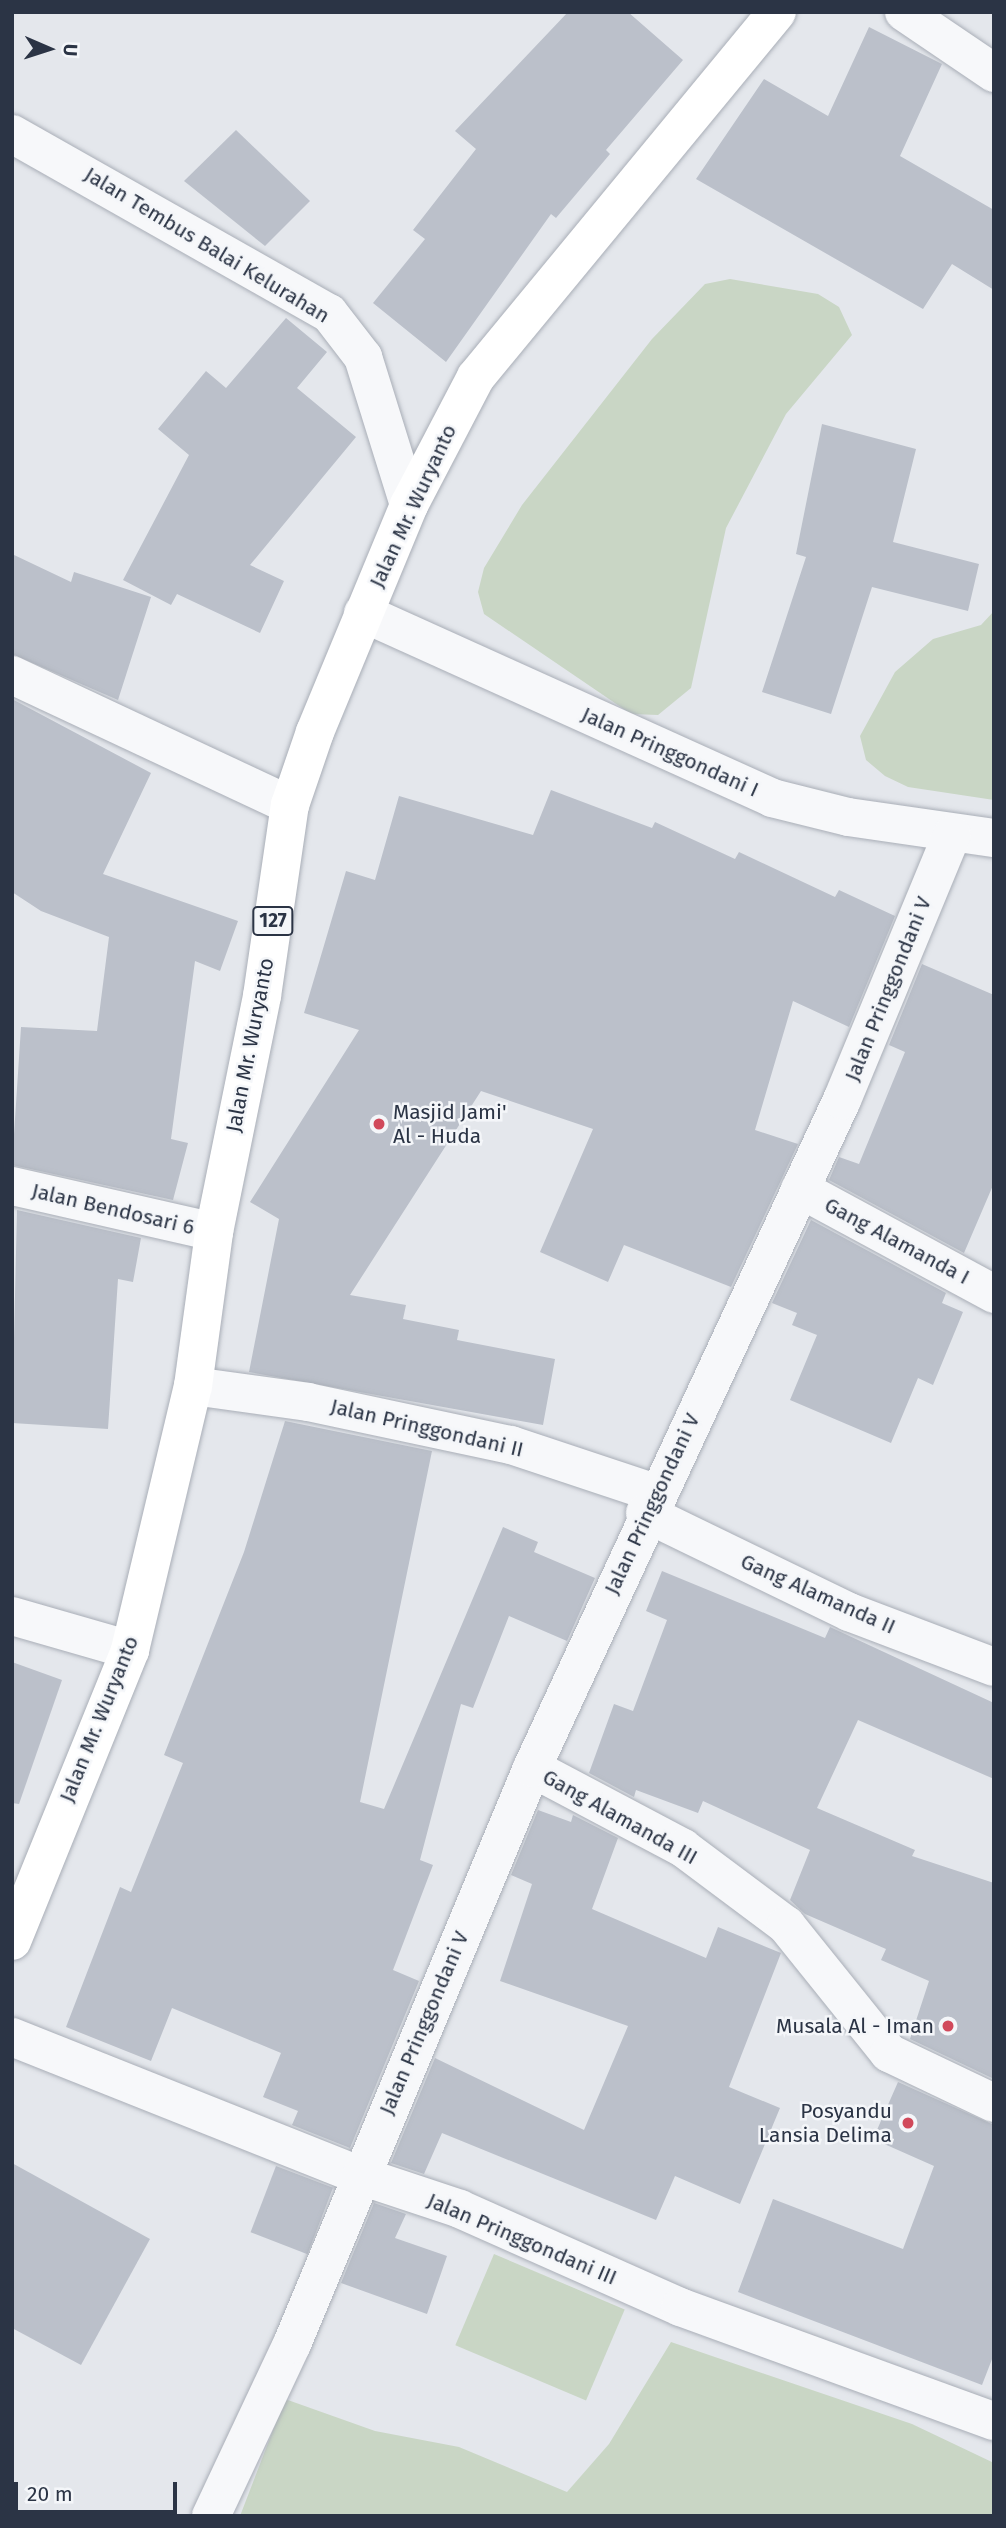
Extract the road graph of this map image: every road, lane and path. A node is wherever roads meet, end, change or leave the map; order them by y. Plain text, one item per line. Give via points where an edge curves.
1 (777, 12) edge
2 (904, 12) edge
3 (994, 73) edge
4 (12, 134) edge
5 (409, 505) junction
6 (363, 613) junction
7 (12, 675) edge
8 (290, 805) junction
9 (952, 835) junction
10 (994, 838) edge
11 (12, 1186) edge
12 (800, 1189) junction
13 (214, 1232) junction
14 (994, 1294) edge
15 (193, 1387) junction
16 (650, 1503) junction
17 (12, 1616) edge
18 (130, 1650) junction
19 (994, 1667) edge
20 (532, 1768) junction
21 (12, 1941) edge
22 (12, 2037) edge
23 (994, 2102) edge
24 (361, 2176) junction
25 (994, 2421) edge
26 (211, 2516) edge

1 - 5 main road, Jalan Mr. Wuryanto / 127 via 476,377
2 - 3 street
4 - 5 street, Jalan Tembus Balai Kelurahan via 329,313 363,357
5 - 6 main road, Jalan Mr. Wuryanto / 127
6 - 8 main road, Jalan Mr. Wuryanto / 127
6 - 9 street, Jalan Pringgondani I via 772,798
7 - 8 street
8 - 13 main road, Jalan Mr. Wuryanto / 127 via 262,996
9 - 10 street, Jalan Pringgondani I
9 - 12 street, Jalan Pringgondani V
11 - 13 street, Jalan Bendosari 6
12 - 14 street, Gang Alamanda I
12 - 16 street, Jalan Pringgondani V
13 - 15 main road, Jalan Mr. Wuryanto / 127
15 - 16 street, Jalan Pringgondani II via 308,1402 511,1445
15 - 18 main road, Jalan Mr. Wuryanto / 127
16 - 19 street, Gang Alamanda II via 849,1612
16 - 20 street, Jalan Pringgondani V
17 - 18 street
18 - 21 main road, Jalan Mr. Wuryanto / 127
20 - 23 street, Gang Alamanda III via 683,1848 786,1925 889,2053
20 - 24 street, Jalan Pringgondani V
22 - 24 street, Jalan Pringgondani III
24 - 25 street, Jalan Pringgondani III via 460,2209 680,2308
24 - 26 street, Jalan Pringgondani V

